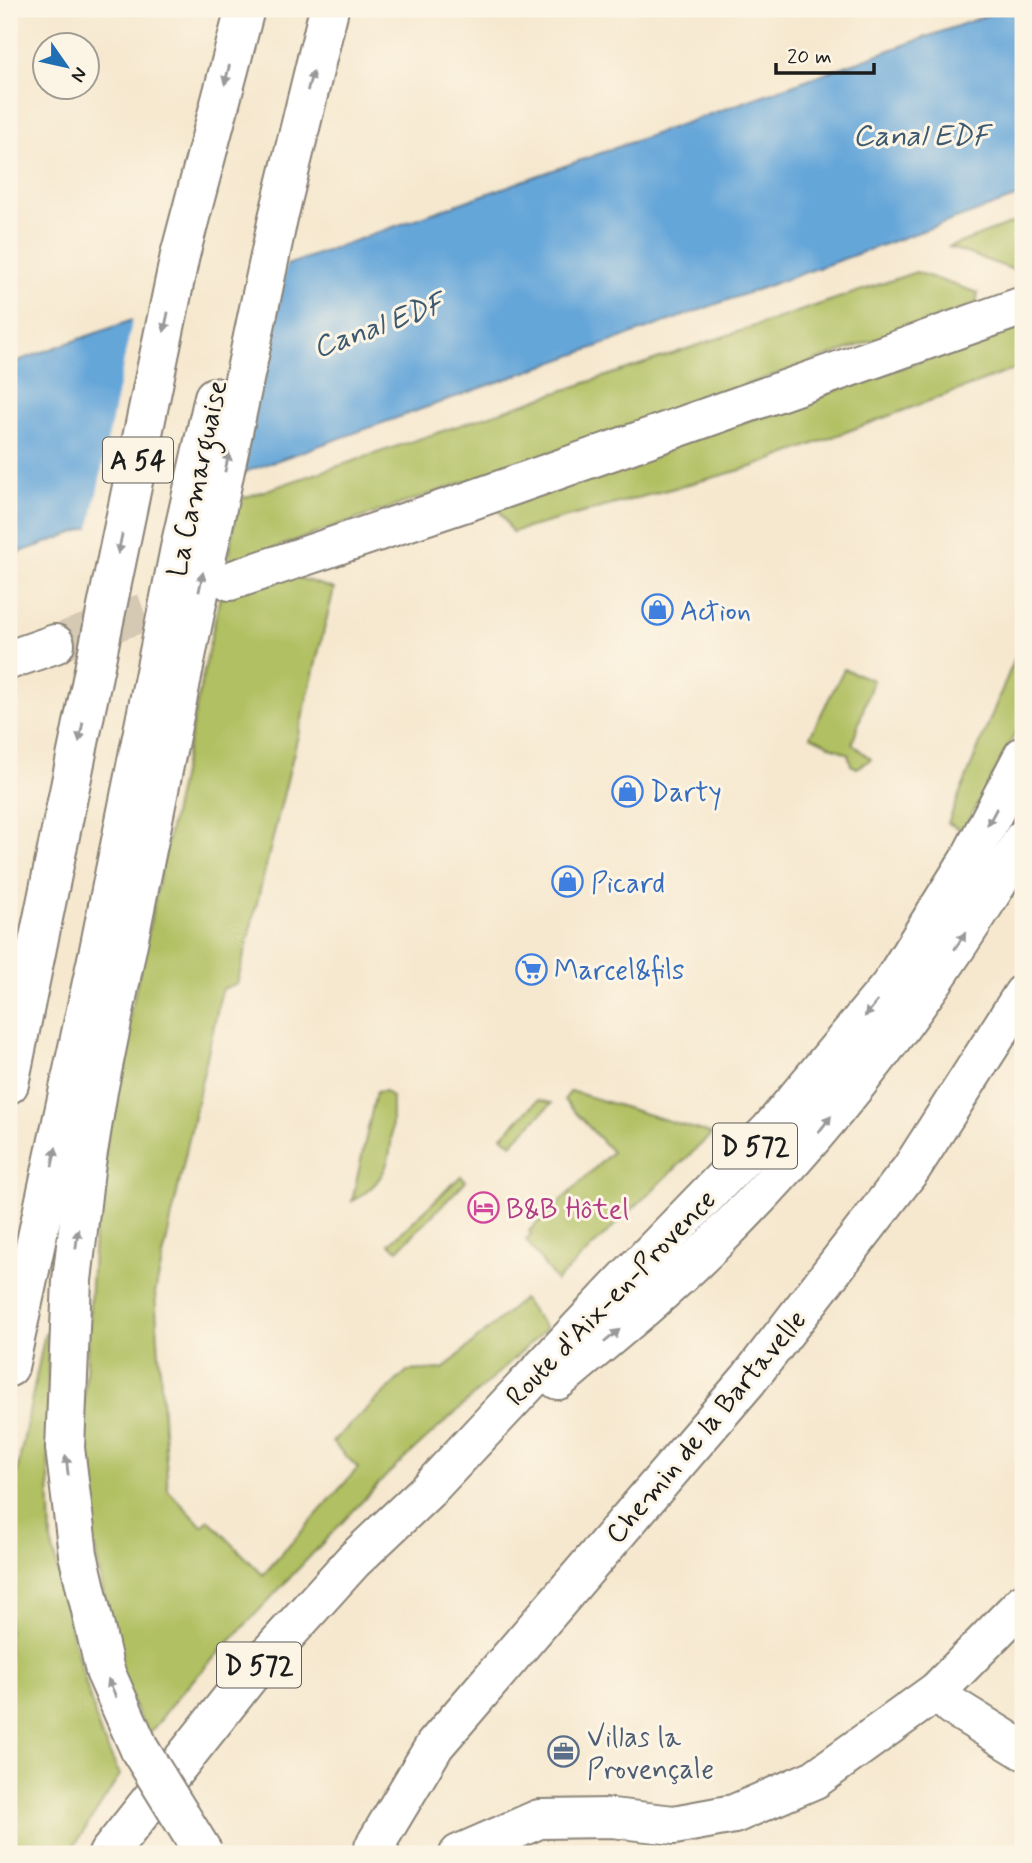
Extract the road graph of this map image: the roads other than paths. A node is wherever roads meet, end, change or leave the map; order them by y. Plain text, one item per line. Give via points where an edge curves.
1 (245, 9) edge
2 (302, 9) edge
3 (329, 9) edge
4 (265, 223) junction
5 (1023, 306) edge
6 (190, 544) junction
7 (230, 581) tunnel mouth
8 (55, 644) tunnel mouth
9 (9, 660) edge
10 (1023, 756) edge
11 (1023, 839) edge
12 (57, 853) junction
13 (1023, 994) edge
14 (9, 1008) edge
15 (9, 1084) edge
16 (9, 1367) edge
17 (428, 1490) junction
18 (1023, 1605) edge
19 (937, 1691) junction
20 (1023, 1750) edge
21 (377, 1850) edge
22 (108, 1854) edge
23 (204, 1854) edge
24 (459, 1854) edge

1 -> 12 main road, A 54, bridge via 180,255
2 - 4 main road
4 -> 3 main road
6 -> 4 main road
5 - 7 main road
16 -> 6 main road, La Camarguaise
23 -> 6 main road, bridge via 140,1750 105,1671 78,1555 65,1448 72,1280 85,1170
8 - 9 main road
10 -> 17 main road, Route d'Aix-en-Provence / D 572 via 970,858 890,986 771,1129
17 -> 11 main road, Route d'Aix-en-Provence / D 572 via 713,1244 818,1133 918,1005
12 - 14 main road
12 - 15 main road, A 54
13 - 21 main road, Chemin de la Bartavelle via 911,1169 748,1380 435,1745
17 - 22 main road, Route d'Aix-en-Provence / D 572 via 353,1561 250,1675
18 - 19 main road
19 - 20 main road via 952,1706
19 - 24 main road via 815,1779 734,1814 674,1825 612,1818 540,1819

